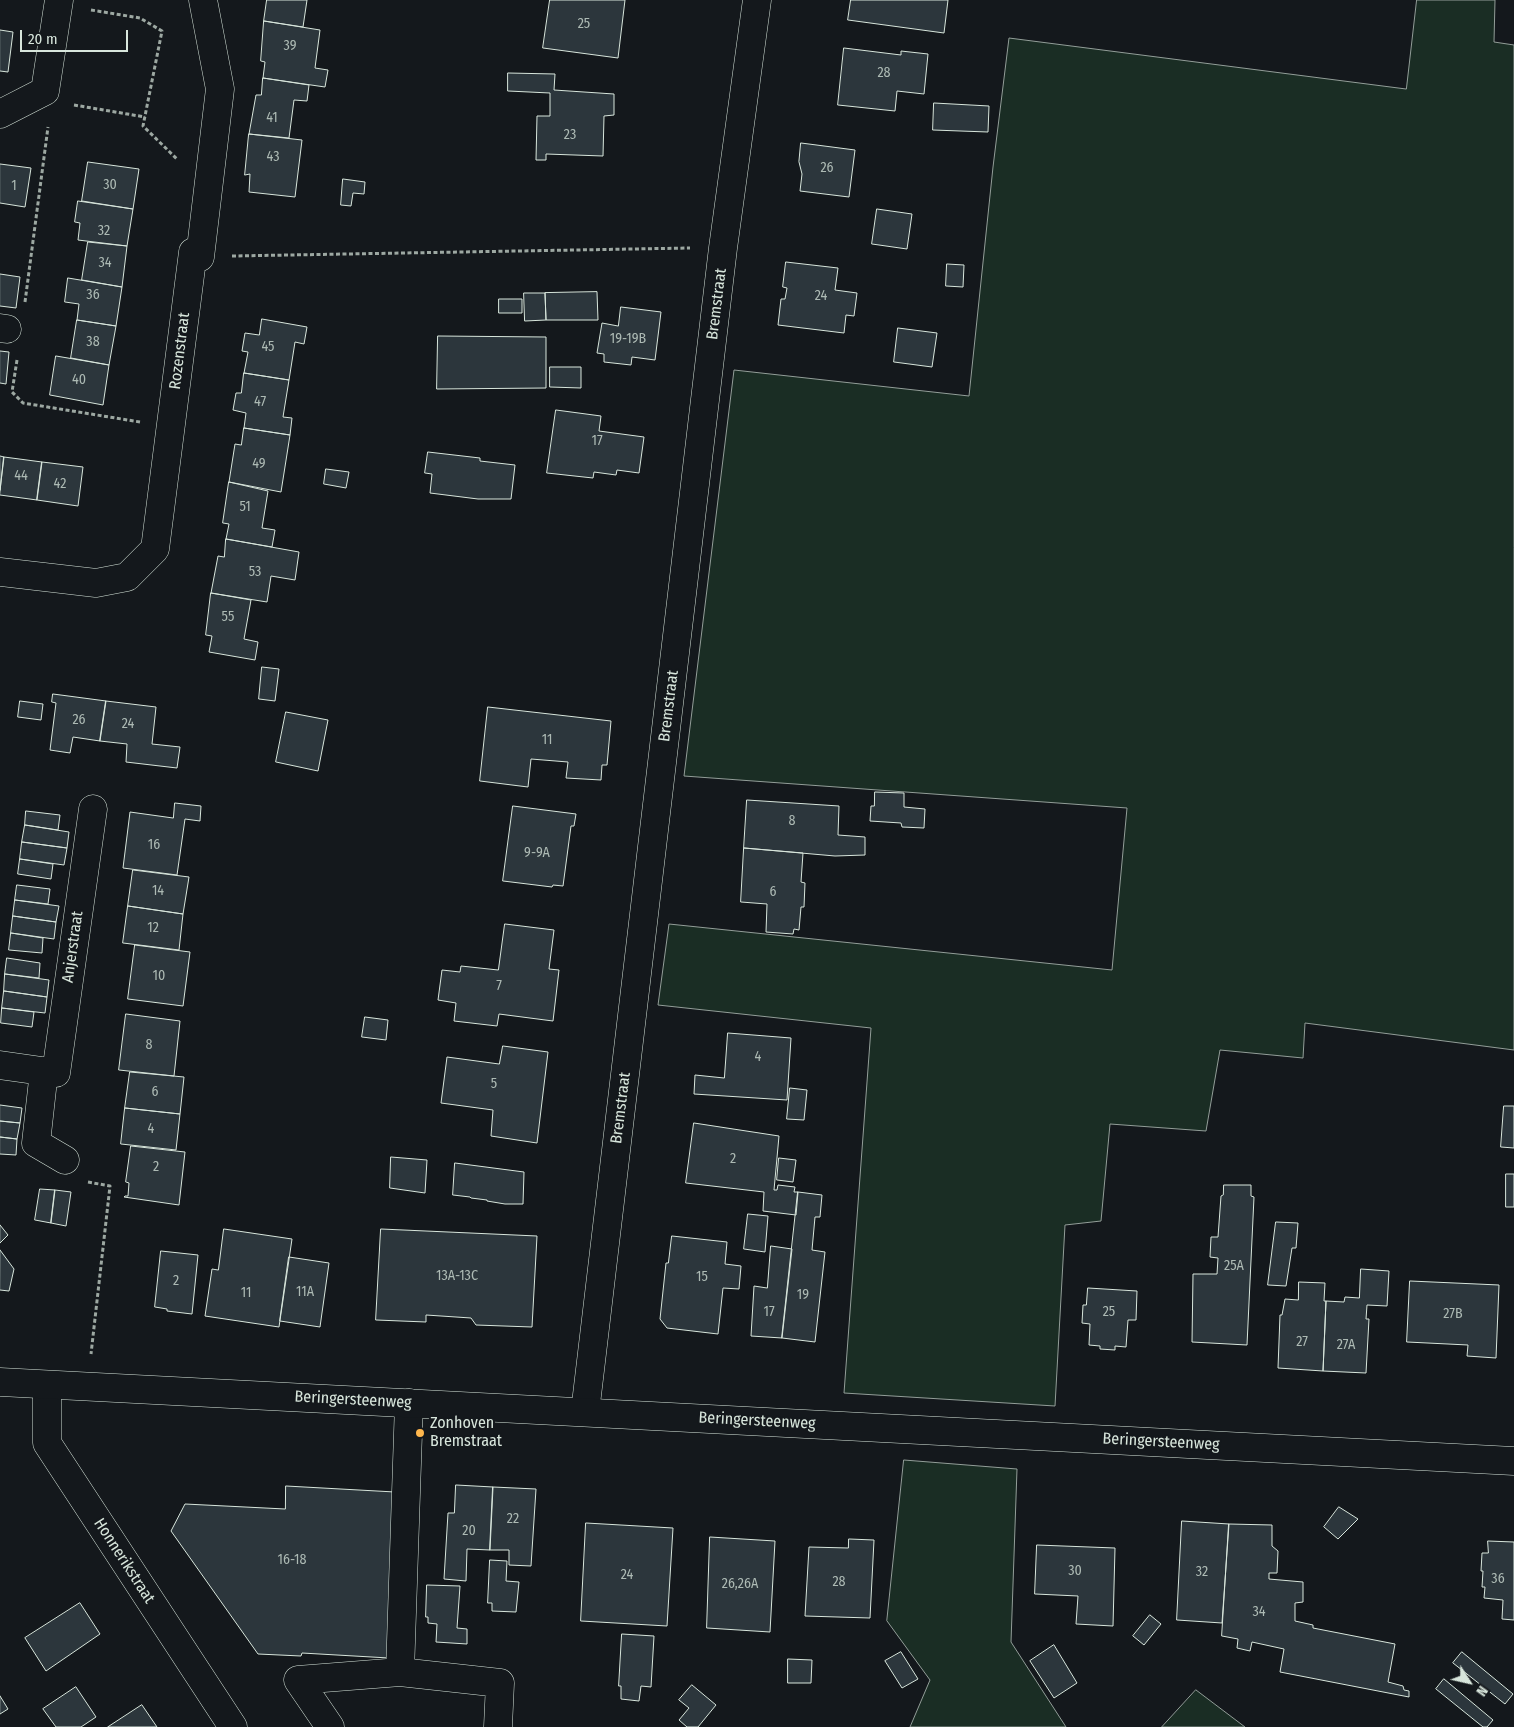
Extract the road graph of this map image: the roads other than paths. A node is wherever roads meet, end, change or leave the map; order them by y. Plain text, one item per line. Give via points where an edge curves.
1 (203, 0) edge
2 (757, 0) edge
3 (58, 2) edge
4 (0, 114) edge
5 (0, 572) edge
6 (93, 809) dead end
7 (0, 1065) edge
8 (44, 1071) junction
9 (65, 1160) road end
10 (0, 1382) edge
11 (47, 1384) junction
12 (409, 1403) junction
13 (585, 1412) junction
14 (1514, 1461) edge
15 (400, 1672) junction
16 (233, 1727) edge
17 (330, 1727) edge
18 (498, 1727) edge

1 - 5 street, Rozenstraat via 220,89 200,257 193,252 155,549 127,578 96,583
2 - 13 street, Bremstraat via 724,248
3 - 4 street via 48,96
6 - 8 street, Anjerstraat via 56,1073
7 - 8 street
8 - 9 street via 36,1143
10 - 11 street, Beringersteenweg
11 - 12 street, Beringersteenweg
11 - 16 street, Honnerikstraat via 47,1443
12 - 13 street, Beringersteenweg
12 - 15 street
13 - 14 street, Beringersteenweg
15 - 17 street via 298,1680
15 - 18 street via 500,1683

